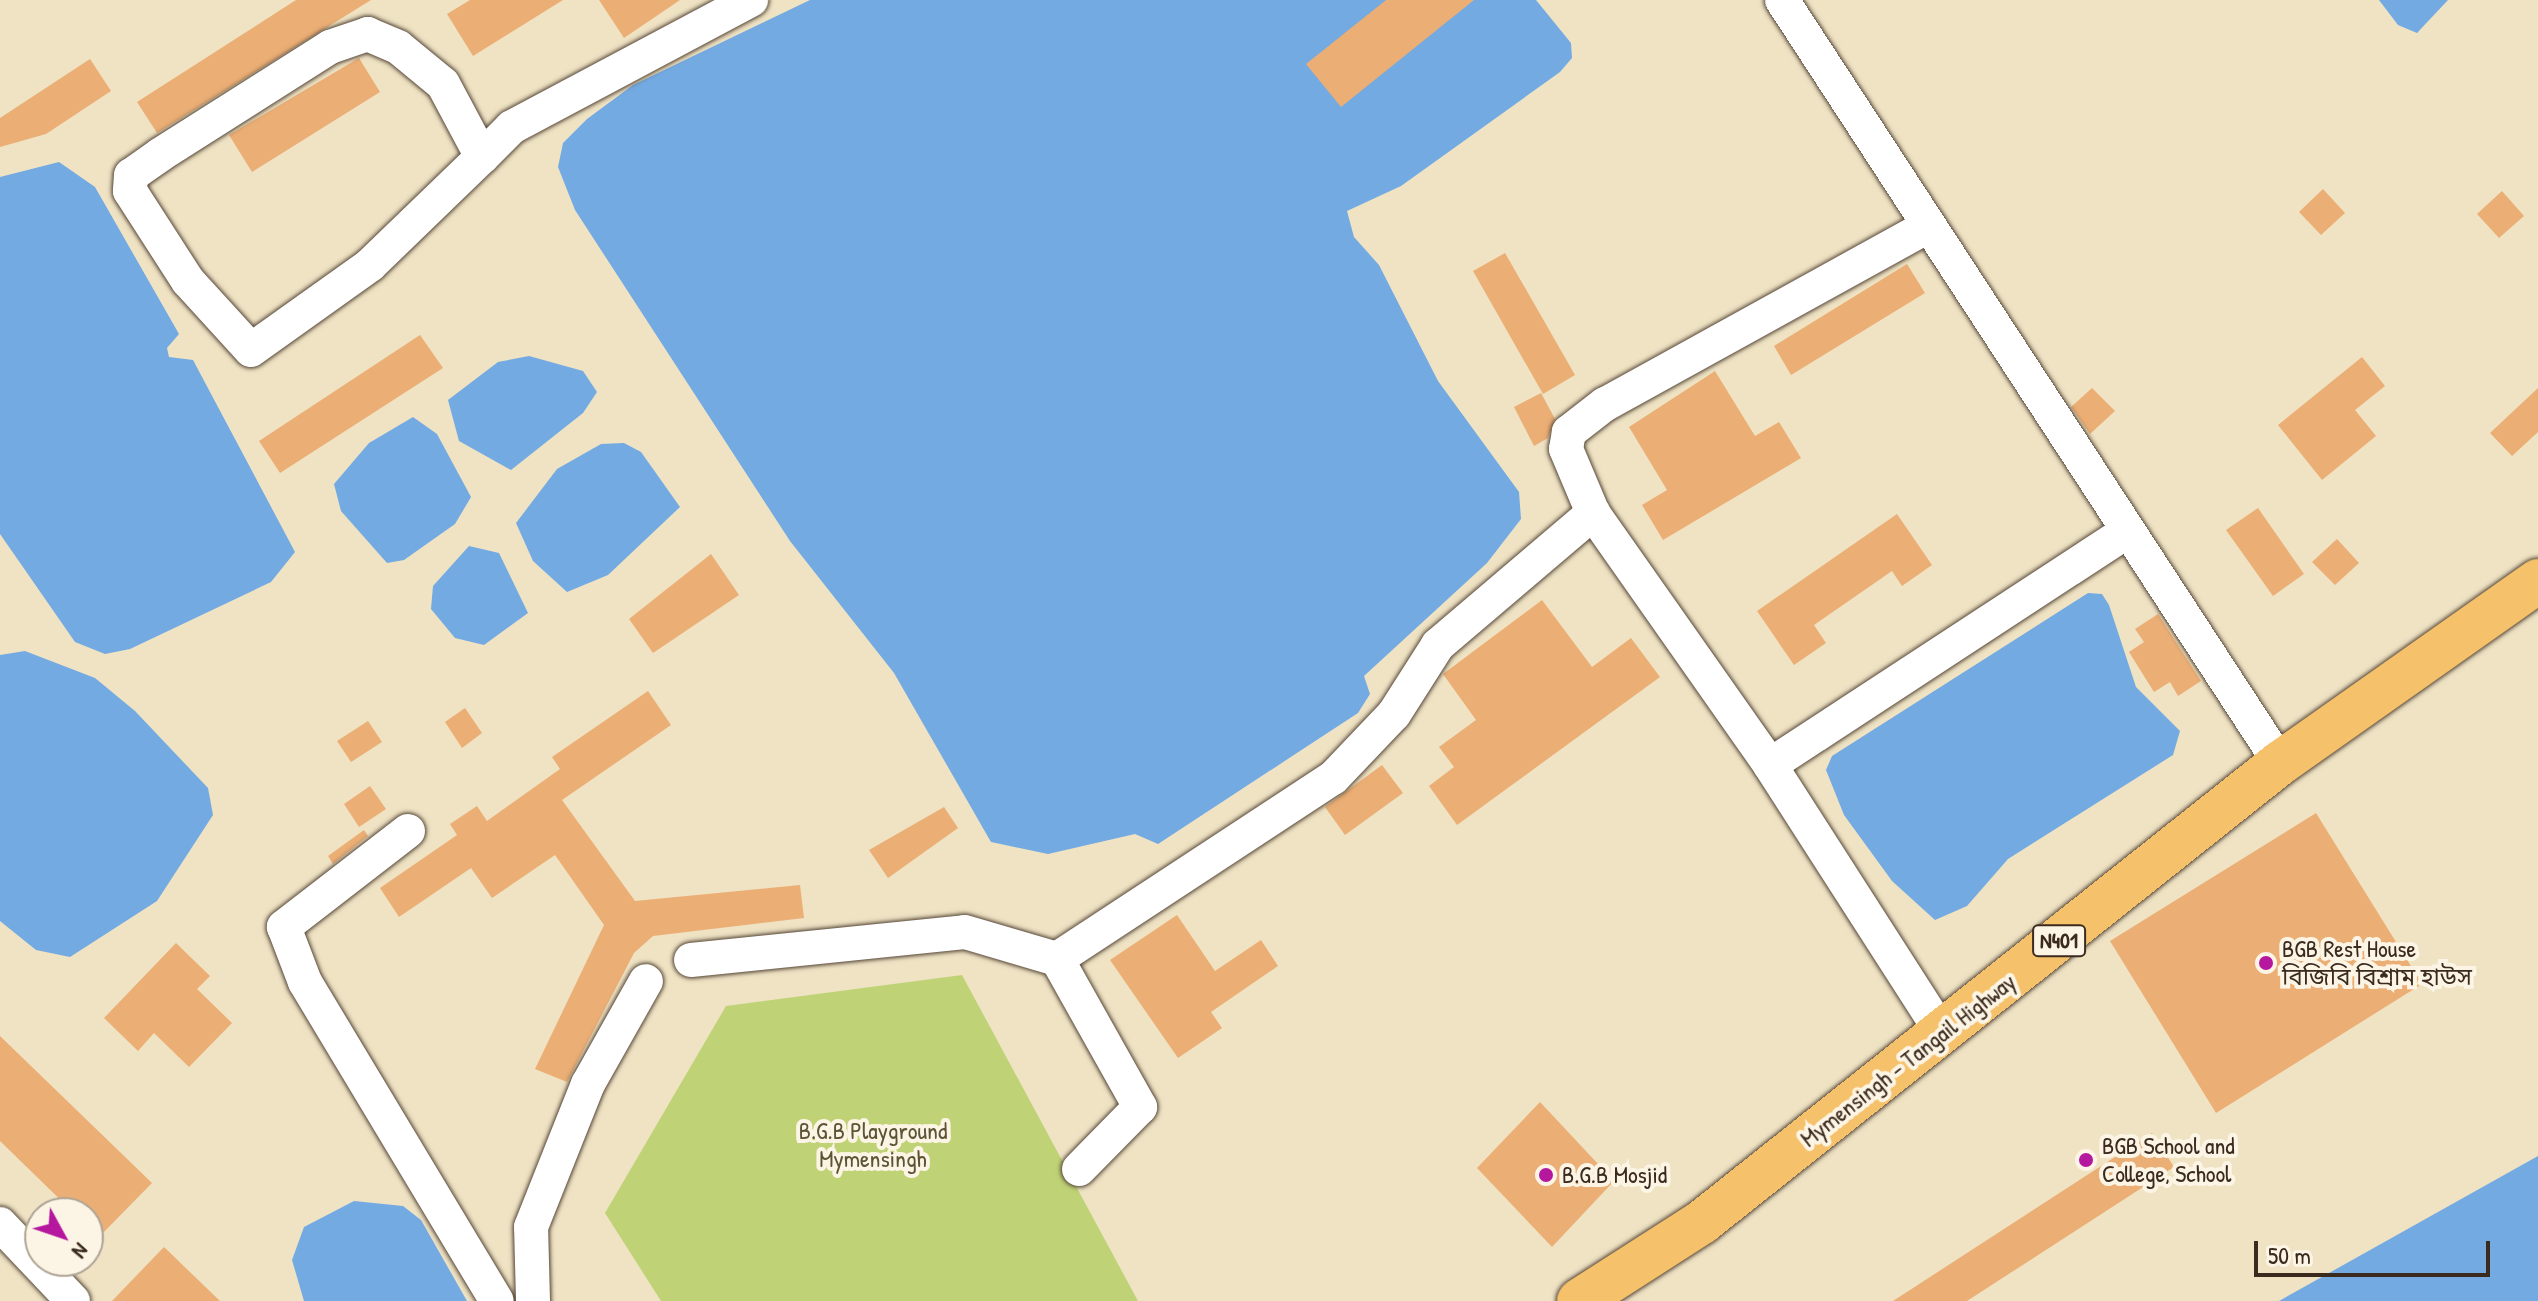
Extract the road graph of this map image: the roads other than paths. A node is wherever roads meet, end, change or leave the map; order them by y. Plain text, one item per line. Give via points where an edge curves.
1 (751, 0) edge
2 (1782, 0) edge
3 (482, 157) junction
4 (1928, 226) junction
5 (1593, 513) junction
6 (2127, 531) junction
7 (2538, 581) edge
8 (2280, 763) junction
9 (1770, 765) junction
10 (408, 831) dead end
11 (1057, 959) junction
12 (691, 960) dead end
13 (646, 981) dead end
14 (1943, 1034) junction
15 (1079, 1169) dead end
16 (0, 1224) edge
17 (73, 1301) edge
18 (497, 1301) edge
19 (533, 1301) edge
20 (1579, 1301) edge

1 - 3 street via 512,127
2 - 4 street
3 - 3 street via 370,265 251,350 188,281 130,191 131,175 160,155 330,47 368,34 398,47 443,84
4 - 5 street via 1605,404 1569,432 1566,449
4 - 6 street
5 - 9 street
5 - 11 street via 1438,645 1394,714 1333,778
6 - 8 street
6 - 9 street
7 - 8 highway, Mymensingh - Tangail Highway / N401
8 - 14 highway, Mymensingh - Tangail Highway / N401
9 - 14 street
10 - 18 street via 284,927 305,982
11 - 12 street via 965,932
11 - 15 street via 1140,1107
13 - 19 street via 588,1084 531,1227
14 - 20 highway, Mymensingh - Tangail Highway / N401 via 1702,1222
16 - 17 street

